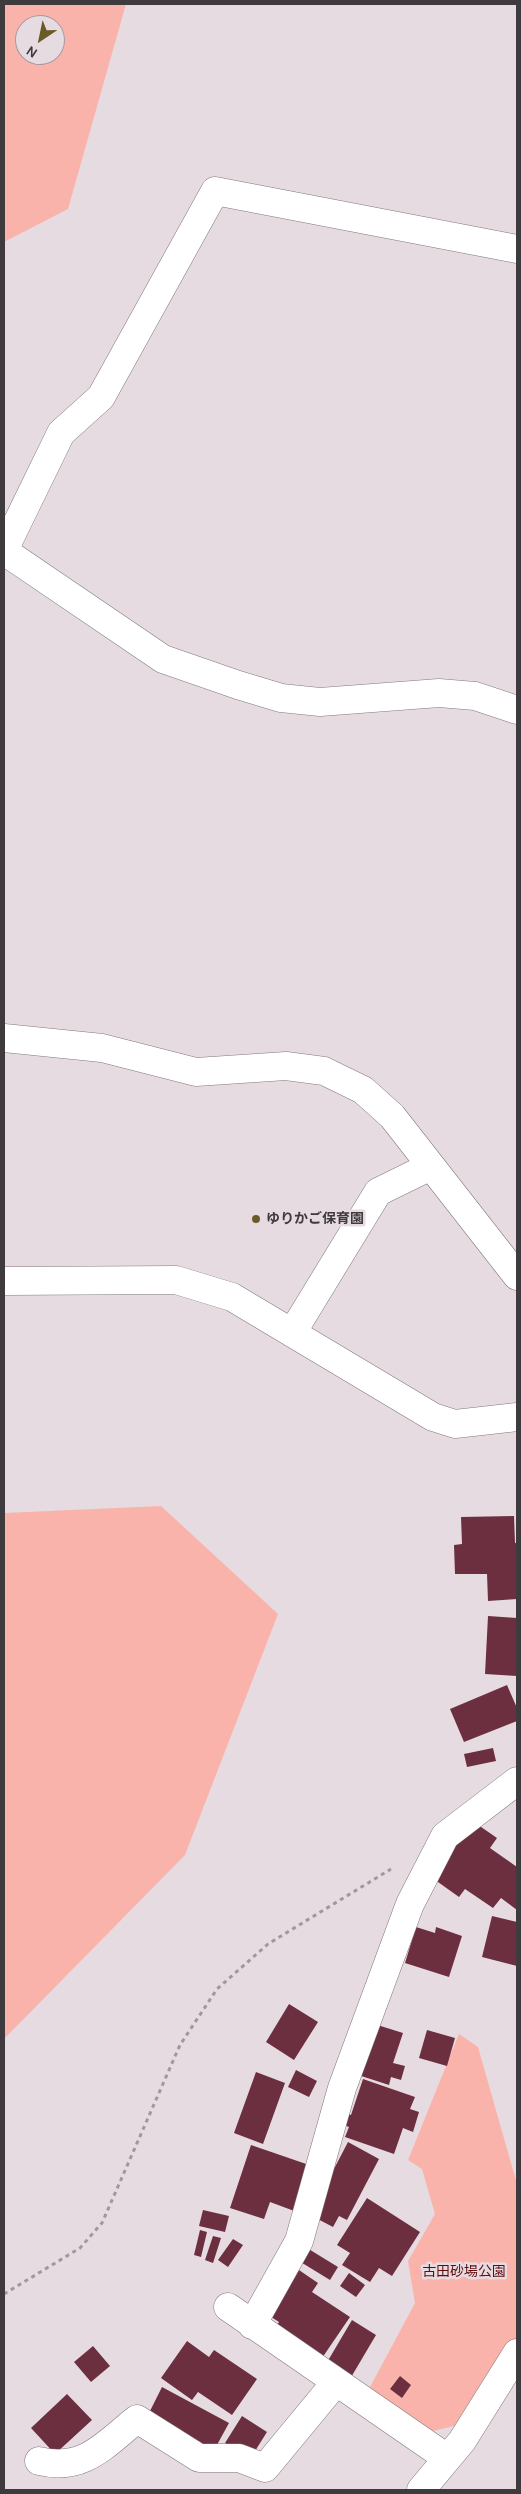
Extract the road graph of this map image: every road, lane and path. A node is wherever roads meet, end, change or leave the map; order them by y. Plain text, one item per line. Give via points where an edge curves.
1 (517, 249) edge
2 (4, 551) edge
3 (517, 710) edge
4 (4, 1038) edge
5 (431, 1166) junction
6 (517, 1276) edge
7 (4, 1281) edge
8 (292, 1333) junction
9 (517, 1417) edge
10 (517, 1780) edge
11 (394, 1867) dead end
12 (4, 2294) edge
13 (228, 2308) dead end
14 (252, 2325) junction
15 (517, 2353) edge
16 (336, 2382) junction
17 (447, 2458) junction
18 (39, 2461) dead end
19 (420, 2490) edge

1 - 2 street via 216,191 101,397 61,434
2 - 3 street via 163,659 238,685 281,698 320,702 457,694 475,696
4 - 5 street via 102,1048 196,1072 286,1066 324,1071 370,1096 392,1116
5 - 6 street
5 - 8 street via 378,1192
7 - 8 street via 176,1280 232,1297
8 - 9 street via 432,1417 455,1424
10 - 14 street via 444,1836 410,1904 342,2088 299,2241
11 - 12 path via 268,1944 217,1989 180,2045 102,2223 80,2248
13 - 14 street
14 - 16 street
15 - 17 street via 462,2441
16 - 17 street
16 - 18 street via 265,2468 239,2458 199,2458 137,2419 83,2461 55,2465
17 - 19 street

